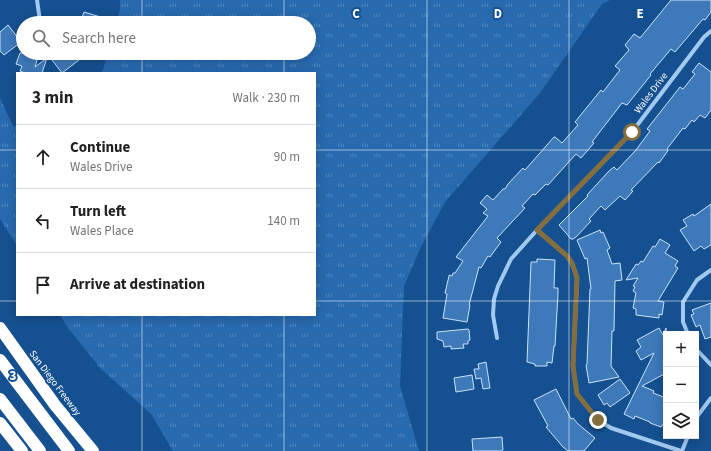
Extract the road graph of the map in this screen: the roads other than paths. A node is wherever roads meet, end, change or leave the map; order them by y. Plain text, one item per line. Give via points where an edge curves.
1 (36, 0) edge
2 (39, 16) edge
3 (711, 30) edge
4 (537, 230) junction
5 (711, 270) edge
6 (0, 328) edge
7 (687, 331) edge
8 (497, 338) dead end
9 (699, 351) edge
10 (0, 360) edge
11 (711, 365) edge
12 (711, 398) edge
13 (0, 399) edge
14 (699, 414) edge
15 (0, 423) edge
16 (687, 439) edge
17 (22, 451) edge
18 (40, 451) edge
19 (69, 451) edge
20 (93, 451) edge
21 (681, 451) edge

1 - 2 street
3 - 4 street, Wales Drive via 632,132
4 - 8 street, Wales Drive via 511,259 498,286 493,315
4 - 21 street via 567,256 577,278 573,366 577,394 598,420 611,428
5 - 7 street via 697,280 683,302 683,322
6 - 20 highway, San Diego Freeway via 55,405
9 - 11 street
10 - 19 highway
12 - 14 street
13 - 18 highway
15 - 17 highway
16 - 21 street

